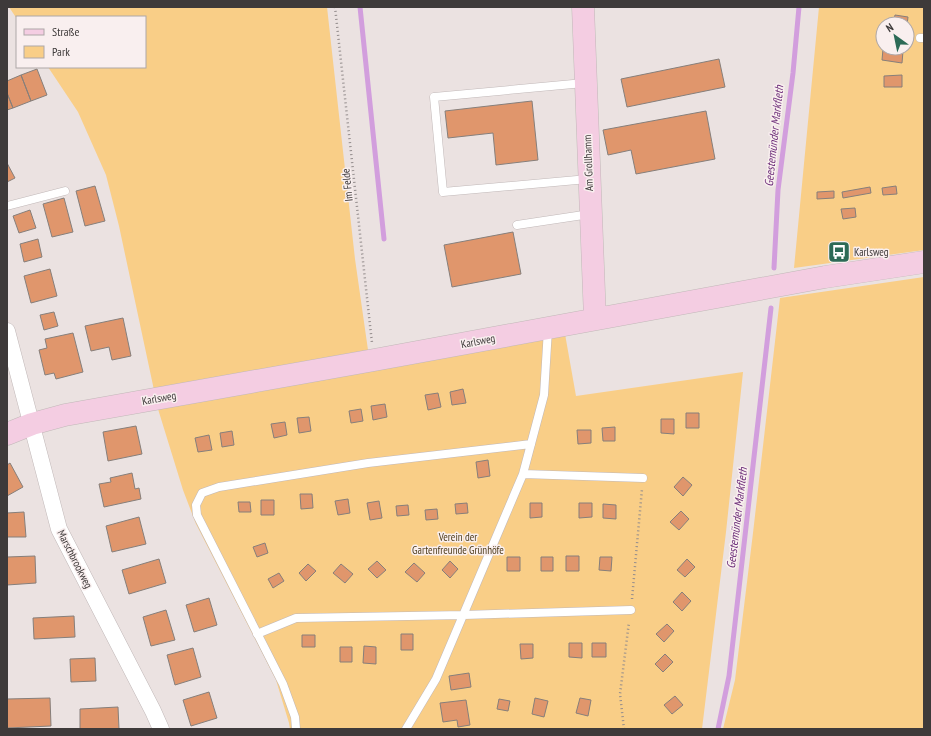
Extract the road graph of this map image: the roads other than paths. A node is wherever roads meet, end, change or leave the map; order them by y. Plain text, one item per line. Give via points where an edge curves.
1 (583, 7) edge
2 (585, 83) junction
3 (588, 179) junction
4 (65, 190) dead end
5 (7, 206) edge
6 (590, 214) junction
7 (517, 225) dead end
8 (924, 262) edge
9 (595, 319) junction
10 (548, 328) junction
11 (7, 331) edge
12 (32, 424) junction
13 (7, 434) edge
14 (531, 444) junction
15 (523, 474) junction
16 (643, 478) dead end
17 (631, 610) dead end
18 (464, 615) junction
19 (257, 634) junction
20 (161, 729) edge
21 (296, 729) edge
22 (406, 729) edge

1 - 2 street, Am Grollhamm
2 - 3 street, Am Grollhamm
2 - 3 lane via 434,97 443,192
3 - 6 street, Am Grollhamm
4 - 5 lane
6 - 7 lane
6 - 9 street, Am Grollhamm
8 - 9 street, Karlsweg via 825,277
9 - 10 street, Karlsweg
10 - 12 street, Karlsweg via 65,415
10 - 14 lane via 544,396
11 - 12 street, Marschbrookweg
12 - 13 street, Karlsweg
12 - 20 street, Marschbrookweg via 59,529
14 - 15 lane
14 - 19 lane via 368,463 219,487 202,493 196,505 197,515
15 - 16 lane
15 - 18 lane
17 - 18 lane
18 - 19 lane via 296,618
18 - 22 lane via 436,679
19 - 21 lane via 283,684 295,717

